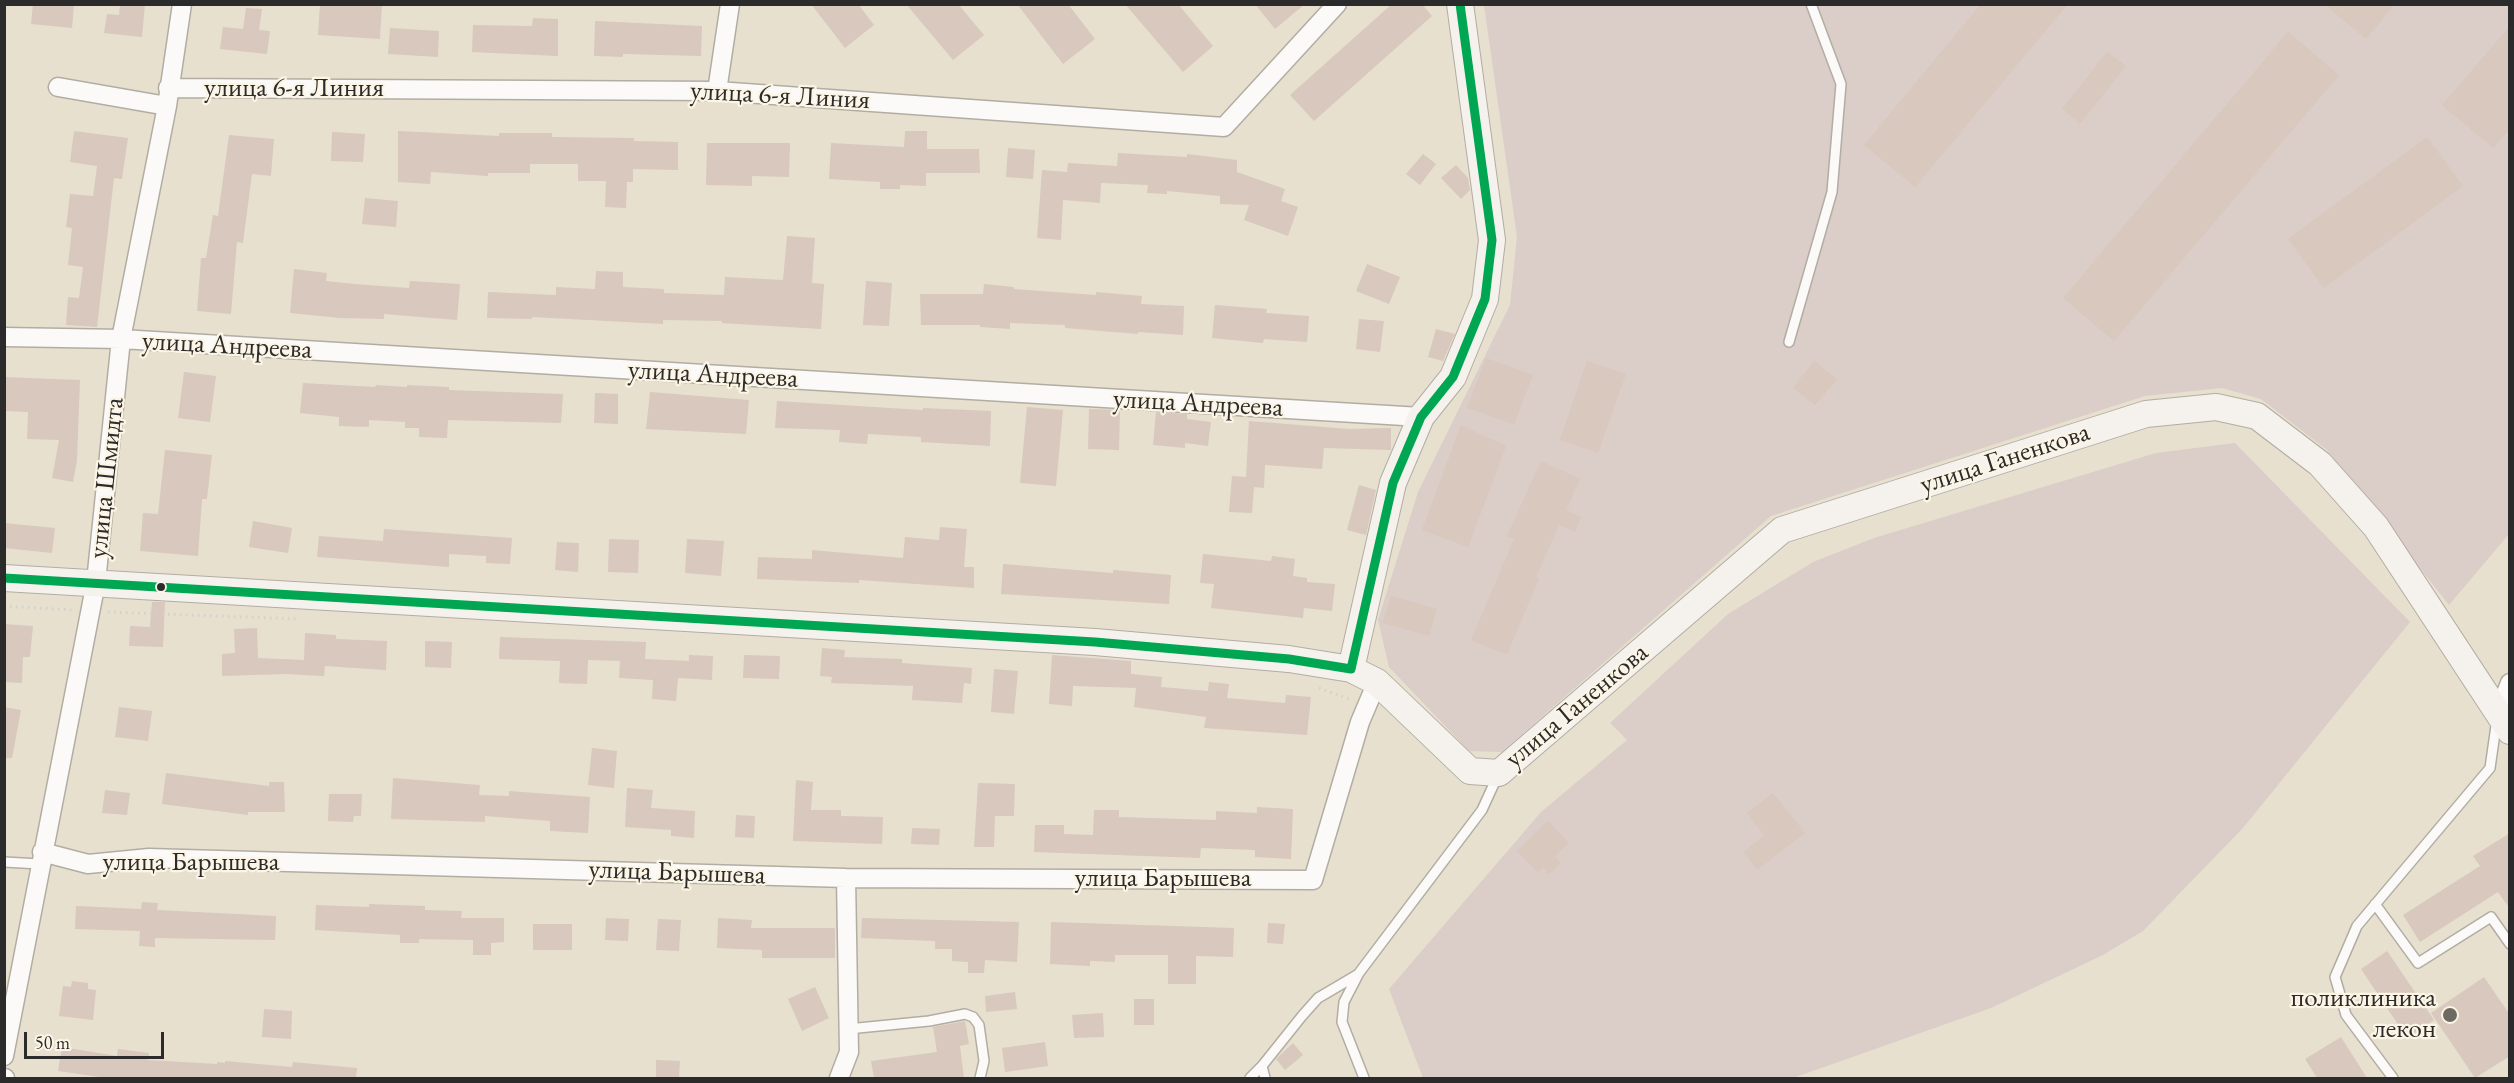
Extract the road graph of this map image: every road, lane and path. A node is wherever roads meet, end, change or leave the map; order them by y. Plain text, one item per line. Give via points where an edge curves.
1 (182, 4) edge
2 (729, 4) edge
3 (1337, 4) edge
4 (1460, 4) edge
5 (1811, 4) edge
6 (58, 87) dead end
7 (717, 90) junction
8 (168, 97) junction
9 (4, 337) edge
10 (121, 339) junction
11 (1789, 342) dead end
12 (1420, 417) junction
13 (4, 578) edge
14 (96, 582) junction
15 (1351, 669) junction
16 (1377, 682) junction
17 (2510, 683) edge
18 (2504, 722) edge
19 (1499, 773) junction
20 (41, 858) junction
21 (4, 862) edge
22 (846, 878) junction
23 (2375, 904) junction
24 (2510, 944) edge
25 (1359, 973) junction
26 (848, 1029) junction
27 (4, 1056) edge
28 (1262, 1066) junction
29 (838, 1078) edge
30 (980, 1078) edge
31 (1250, 1078) edge
32 (1265, 1078) edge
33 (1364, 1078) edge
34 (2393, 1078) edge

1 - 8 street, улица Шмидта
2 - 7 street
3 - 7 street, улица 6-я Линия via 1224,127
4 - 12 street via 1492,240 1485,299 1453,377
5 - 11 lane via 1841,84 1832,192
6 - 8 street, улица 6-я Линия
7 - 8 street, улица 6-я Линия
8 - 10 street, улица Шмидта
9 - 10 street, улица Андреева
10 - 12 street, улица Андреева
10 - 14 street, улица Шмидта
12 - 15 street via 1394,483
13 - 14 street, улица Ганенкова
14 - 15 street, улица Ганенкова via 1095,642 1289,659
14 - 20 street, улица Шмидта
15 - 16 street, улица Ганенкова
16 - 19 street, улица Ганенкова via 1470,771
16 - 22 street, улица Барышева via 1360,722 1313,880
17 - 18 street
18 - 19 street, улица Ганенкова via 2376,527 2320,464 2257,416 2216,407 2146,414 1782,530
18 - 23 lane via 2490,768
19 - 25 lane via 1482,810
20 - 21 lane
20 - 22 street, улица Барышева via 88,864 149,858
20 - 27 street, улица Шмидта
22 - 26 street
23 - 24 lane via 2418,963 2491,917
23 - 34 lane via 2357,926 2335,977 2346,1015
25 - 28 lane via 1318,998
25 - 33 lane via 1344,1002 1342,1022
26 - 29 street via 849,1052
26 - 30 lane via 965,1014 979,1025 984,1061
28 - 31 lane
28 - 32 lane

